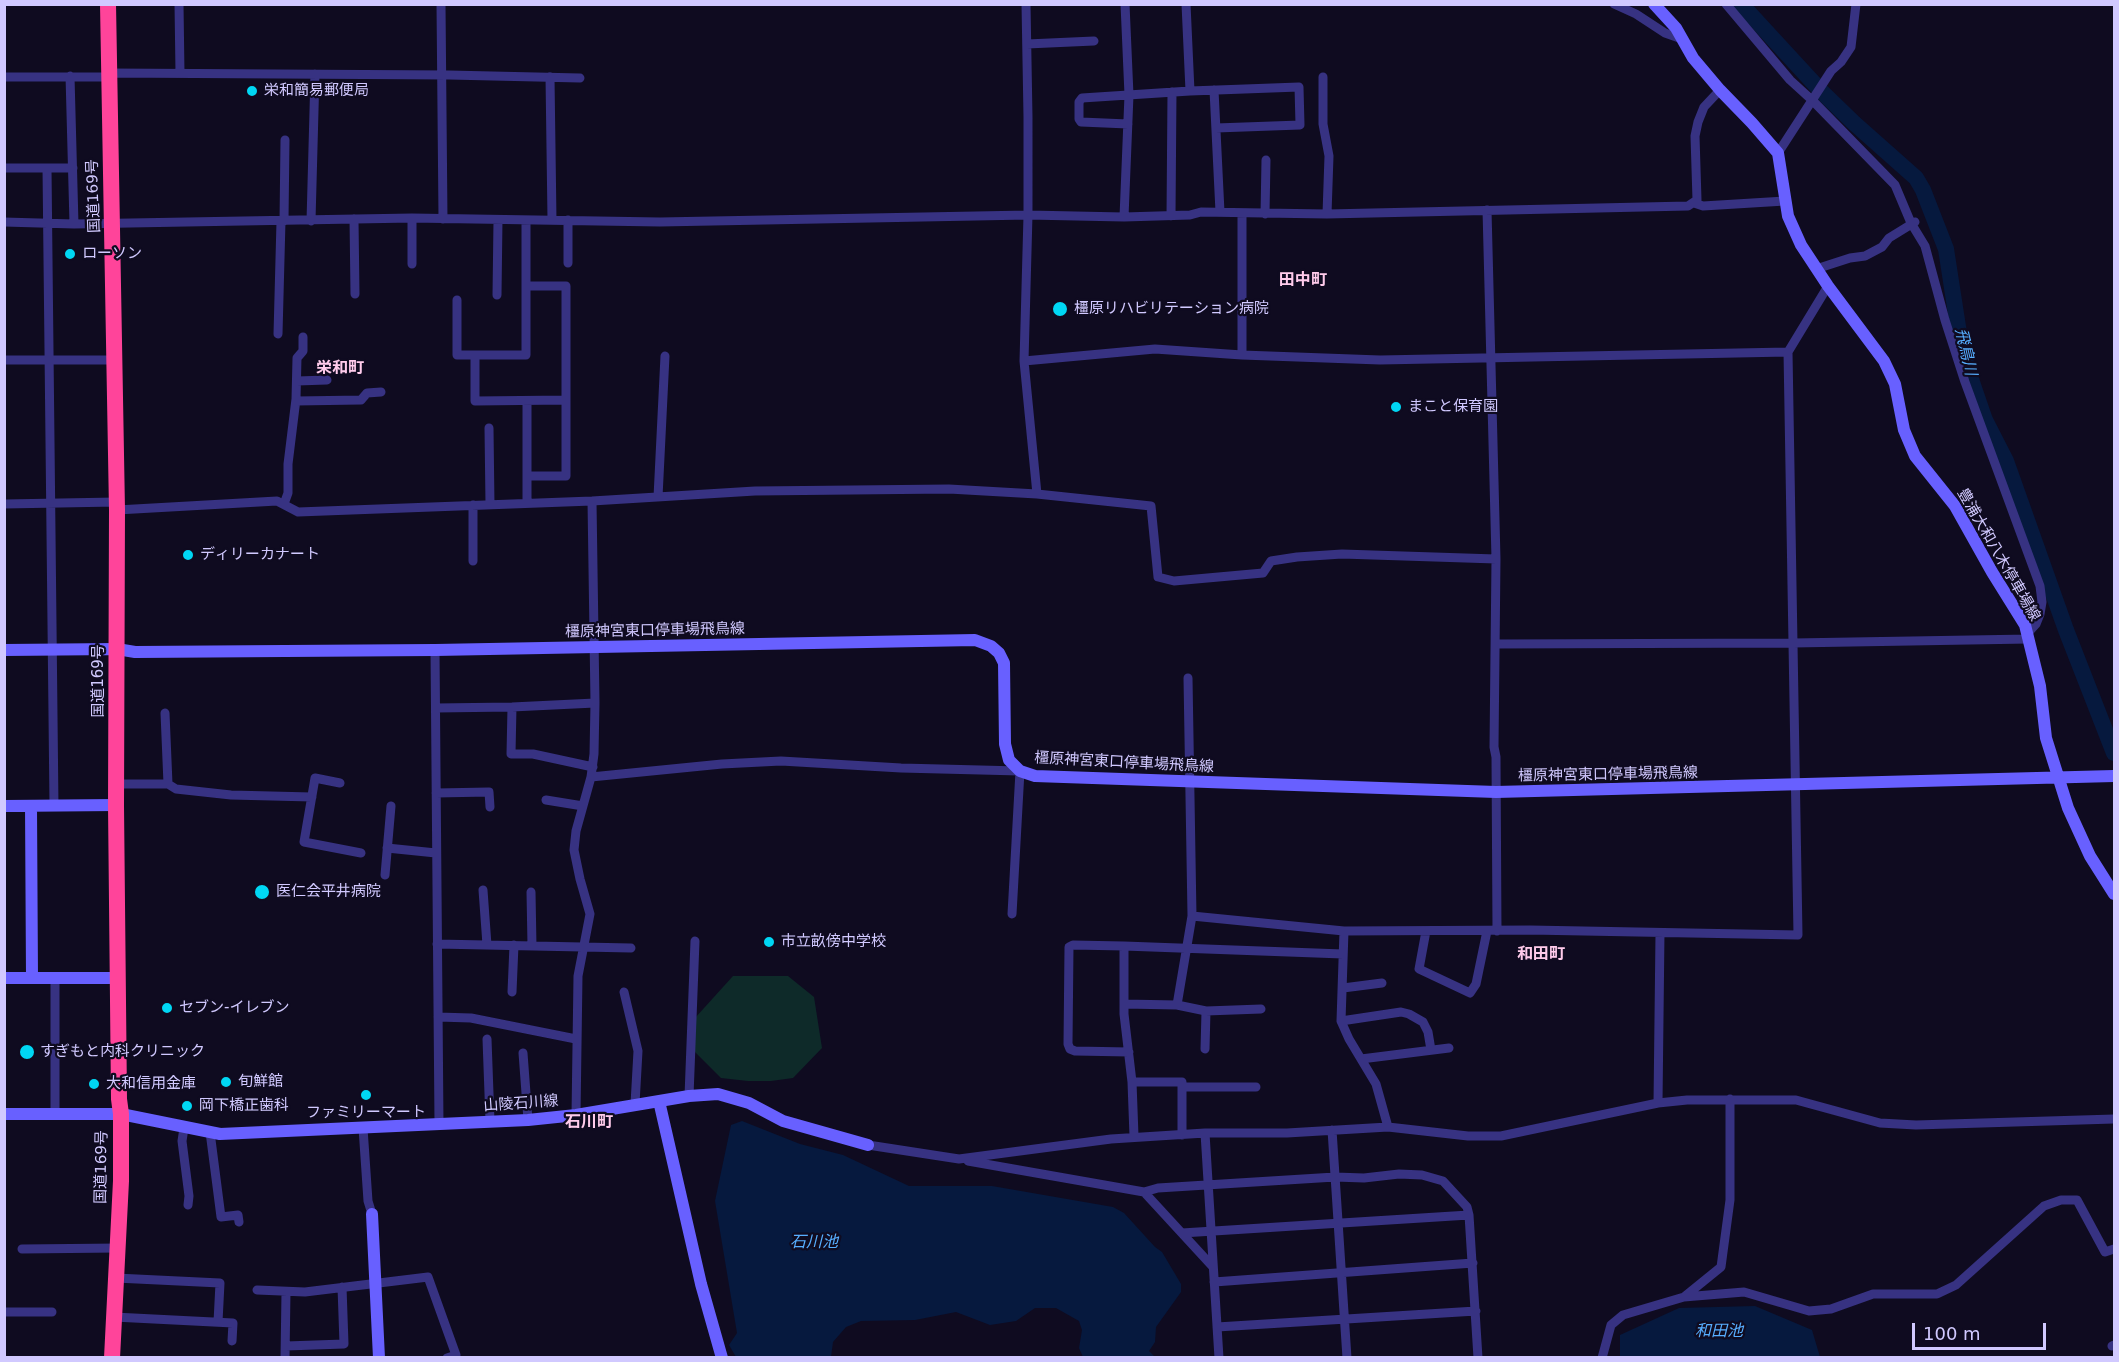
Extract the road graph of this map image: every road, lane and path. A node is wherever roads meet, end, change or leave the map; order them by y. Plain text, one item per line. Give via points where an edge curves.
1 (108, 4) edge
2 (179, 4) edge
3 (441, 4) edge
4 (1026, 4) edge
5 (1125, 4) edge
6 (1186, 4) edge
7 (1614, 4) edge
8 (1654, 4) edge
9 (1726, 4) edge
10 (1856, 4) edge
11 (1682, 39) junction
12 (1094, 41) dead end
13 (1027, 44) junction
14 (180, 73) junction
15 (315, 74) junction
16 (109, 75) junction
17 (441, 75) junction
18 (70, 76) junction
19 (4, 77) edge
20 (550, 77) junction
21 (1323, 77) dead end
22 (580, 78) dead end
23 (1214, 90) junction
24 (1720, 90) junction
25 (1190, 91) junction
26 (1172, 92) junction
27 (1129, 95) junction
28 (1814, 99) junction
29 (1128, 124) junction
30 (1216, 128) junction
31 (285, 140) dead end
32 (1778, 153) junction
33 (1266, 160) dead end
34 (4, 168) edge
35 (47, 168) junction
36 (73, 168) junction
37 (1785, 201) junction
38 (1694, 203) junction
39 (1487, 210) junction
40 (1220, 212) junction
41 (1242, 214) junction
42 (1265, 214) junction
43 (1327, 214) junction
44 (1028, 215) junction
45 (1171, 216) junction
46 (1124, 217) junction
47 (412, 218) junction
48 (354, 219) junction
49 (443, 219) junction
50 (311, 220) junction
51 (498, 220) junction
52 (526, 220) junction
53 (552, 220) junction
54 (568, 220) junction
55 (282, 221) junction
56 (4, 222) edge
57 (1913, 222) junction
58 (48, 224) junction
59 (74, 224) junction
60 (113, 224) junction
61 (412, 264) dead end
62 (568, 264) dead end
63 (1816, 269) junction
64 (526, 286) junction
65 (1828, 286) junction
66 (355, 294) dead end
67 (496, 295) dead end
68 (457, 300) dead end
69 (278, 334) dead end
70 (303, 337) dead end
71 (1788, 352) junction
72 (475, 355) junction
73 (1242, 355) junction
74 (665, 356) dead end
75 (1492, 357) junction
76 (4, 360) edge
77 (49, 360) junction
78 (114, 360) junction
79 (1024, 361) junction
80 (327, 380) dead end
81 (297, 381) junction
82 (381, 392) dead end
83 (527, 400) junction
84 (566, 400) junction
85 (296, 401) junction
86 (489, 428) dead end
87 (527, 476) junction
88 (1037, 494) junction
89 (658, 497) junction
90 (592, 501) junction
91 (50, 503) junction
92 (527, 503) junction
93 (4, 504) edge
94 (284, 504) junction
95 (473, 505) junction
96 (490, 505) junction
97 (116, 506) junction
98 (1496, 559) junction
99 (473, 561) dead end
100 (2028, 636) junction
101 (1793, 643) junction
102 (1496, 644) junction
103 (593, 647) junction
104 (117, 649) junction
105 (4, 650) edge
106 (52, 650) junction
107 (435, 650) junction
108 (1188, 678) dead end
109 (595, 703) junction
110 (512, 707) junction
111 (436, 708) junction
112 (165, 713) dead end
113 (1020, 771) junction
114 (592, 772) junction
115 (2058, 776) junction
116 (2109, 776) edge
117 (1189, 782) junction
118 (340, 783) dead end
119 (117, 784) junction
120 (168, 784) junction
121 (1796, 784) junction
122 (1496, 792) junction
123 (436, 793) junction
124 (312, 797) junction
125 (546, 800) dead end
126 (116, 805) junction
127 (4, 806) edge
128 (31, 806) junction
129 (54, 806) junction
130 (391, 806) dead end
131 (584, 806) junction
132 (490, 807) dead end
133 (387, 848) junction
134 (436, 852) junction
135 (361, 853) dead end
136 (385, 875) dead end
137 (483, 890) dead end
138 (531, 892) dead end
139 (2115, 894) edge
140 (1012, 914) dead end
141 (1192, 916) junction
142 (1344, 931) junction
143 (1426, 931) junction
144 (1492, 931) junction
145 (1660, 933) junction
146 (695, 941) dead end
147 (437, 944) junction
148 (487, 945) junction
149 (514, 945) junction
150 (532, 946) junction
151 (1124, 946) junction
152 (584, 948) junction
153 (631, 948) dead end
154 (1187, 948) junction
155 (1343, 954) junction
156 (4, 978) edge
157 (32, 978) junction
158 (55, 978) junction
159 (118, 978) junction
160 (1382, 983) dead end
161 (1343, 988) junction
162 (512, 992) dead end
163 (624, 992) dead end
164 (1124, 1004) junction
165 (1177, 1005) junction
166 (1261, 1009) dead end
167 (1206, 1011) junction
168 (438, 1017) junction
169 (1341, 1021) junction
170 (487, 1039) dead end
171 (576, 1039) junction
172 (1449, 1048) dead end
173 (1205, 1049) dead end
174 (1431, 1050) junction
175 (1129, 1052) junction
176 (523, 1053) dead end
177 (1361, 1059) junction
178 (1132, 1082) junction
179 (1182, 1087) junction
180 (1256, 1088) dead end
181 (689, 1096) junction
182 (1730, 1099) junction
183 (659, 1101) junction
184 (1658, 1103) junction
185 (635, 1104) junction
186 (5, 1114) edge
187 (55, 1114) junction
188 (121, 1114) junction
189 (576, 1115) junction
190 (2115, 1119) edge
191 (528, 1120) junction
192 (490, 1121) junction
193 (439, 1124) junction
194 (1388, 1127) junction
195 (183, 1128) junction
196 (363, 1128) junction
197 (1332, 1130) junction
198 (210, 1132) junction
199 (1182, 1134) junction
200 (1205, 1134) junction
201 (1134, 1136) junction
202 (868, 1145) joint
203 (958, 1159) junction
204 (1335, 1177) junction
205 (1208, 1185) junction
206 (1144, 1192) junction
207 (188, 1205) dead end
208 (372, 1214) joint
209 (1469, 1215) junction
210 (239, 1222) dead end
211 (1338, 1224) junction
212 (1210, 1232) junction
213 (1182, 1233) junction
214 (118, 1248) junction
215 (22, 1249) dead end
216 (2115, 1249) edge
217 (1473, 1263) junction
218 (1213, 1267) junction
219 (1341, 1273) junction
220 (116, 1278) junction
221 (1214, 1281) junction
222 (376, 1284) junction
223 (342, 1287) junction
224 (257, 1290) dead end
225 (286, 1292) junction
226 (1684, 1297) junction
227 (1476, 1311) junction
228 (4, 1312) edge
229 (52, 1312) dead end
230 (114, 1317) junction
231 (1344, 1320) junction
232 (218, 1322) junction
233 (1217, 1327) junction
234 (232, 1341) dead end
235 (286, 1346) junction
236 (112, 1358) edge
237 (285, 1358) edge
238 (379, 1358) edge
239 (447, 1358) edge
240 (722, 1358) edge
241 (1219, 1358) edge
242 (1347, 1358) edge
243 (1478, 1358) edge
244 (1602, 1358) edge

1 - 16 highway, 国道169号
2 - 14 street
3 - 17 street
4 - 13 street
5 - 27 street
6 - 25 street
7 - 11 street
8 - 11 main road
9 - 28 street via 1790,80
10 - 28 street via 1851,47
11 - 24 main road
12 - 13 street
13 - 44 street
14 - 15 street
14 - 16 street
15 - 17 street
15 - 50 street
16 - 18 street
16 - 60 highway, 国道169号
17 - 20 street
17 - 49 street
18 - 19 street
18 - 36 street
20 - 22 street
20 - 53 street
21 - 43 street via 1323,124 1329,156
23 - 25 street
23 - 30 street
23 - 30 street via 1299,87 1300,125
24 - 32 main road
24 - 38 street via 1704,107 1698,122
25 - 26 street
26 - 27 street
26 - 45 street
27 - 29 street
27 - 29 street via 1082,98 1078,119
28 - 32 street
28 - 57 street via 1895,185
29 - 46 street
30 - 40 street
31 - 55 street
32 - 37 main road, 豊浦大和八木停車場線
33 - 42 street
34 - 35 street
35 - 36 street
35 - 58 street
36 - 59 street
37 - 38 street via 1703,206
37 - 63 main road, 豊浦大和八木停車場線 via 1788,216
38 - 39 street via 1688,207
39 - 43 street
39 - 75 street
40 - 41 street
40 - 45 street
41 - 42 street
41 - 73 street
42 - 43 street
44 - 46 street
44 - 54 street
44 - 79 street
45 - 46 street
47 - 48 street
47 - 49 street
47 - 61 street
48 - 50 street
48 - 66 street
49 - 51 street
50 - 55 street
51 - 52 street
51 - 67 street
52 - 53 street
52 - 64 street
53 - 54 street
54 - 62 street
55 - 60 street
55 - 69 street
56 - 58 street
57 - 63 street via 1865,256
57 - 100 street via 1925,246 1965,382 2040,586 2040,614
58 - 59 street
58 - 77 street
59 - 60 street
60 - 78 highway, 国道169号
63 - 65 main road, 豊浦大和八木停車場線
64 - 72 street via 526,355
64 - 84 street via 566,286
65 - 71 street
65 - 100 main road, 豊浦大和八木停車場線 via 1884,361 1895,384 1904,430 1915,456 1955,506
68 - 72 street via 457,355
70 - 81 street via 303,351 297,358
71 - 75 street
71 - 101 street
72 - 83 street via 475,400
73 - 75 street via 1380,360
73 - 79 street via 1155,349
74 - 89 street
75 - 98 street
76 - 77 street
77 - 78 street
77 - 91 street
78 - 97 highway, 国道169号
79 - 88 street
80 - 81 street
81 - 85 street
82 - 85 street via 367,393 361,400
83 - 84 street
83 - 87 street
84 - 87 street via 566,476
85 - 94 street
86 - 96 street
87 - 92 street
88 - 89 street via 860,489
88 - 98 street via 1151,506 1158,577 1174,581 1263,573 1271,561 1308,556
89 - 90 street
90 - 92 street
90 - 103 street
91 - 93 street
91 - 97 street
91 - 106 street
92 - 96 street
94 - 95 street via 298,512
94 - 97 street via 277,501
95 - 96 street
95 - 99 street
97 - 104 highway, 国道169号
98 - 102 street
100 - 101 street
100 - 115 main road, 豊浦大和八木停車場線 via 2040,686 2046,738
101 - 102 street
101 - 121 street
102 - 122 street
103 - 107 main road, 橿原神宮東口停車場飛鳥線
103 - 109 street
103 - 113 main road, 橿原神宮東口停車場飛鳥線 via 981,641 995,649 1004,663 1005,744 1009,760
104 - 106 main road, 橿原神宮東口停車場飛鳥線
104 - 107 main road, 橿原神宮東口停車場飛鳥線
104 - 119 highway, 国道169号
105 - 106 main road, 橿原神宮東口停車場飛鳥線
106 - 129 street
107 - 111 street
108 - 117 street
109 - 110 street
109 - 114 street
110 - 111 street
110 - 114 street via 511,754 533,754
111 - 123 street
112 - 120 street
113 - 114 street via 781,761
113 - 117 main road, 橿原神宮東口停車場飛鳥線 via 1035,776
113 - 140 street
114 - 131 street
115 - 116 main road, 橿原神宮東口停車場飛鳥線
115 - 121 main road, 橿原神宮東口停車場飛鳥線
115 - 139 main road via 2090,856
117 - 122 main road, 橿原神宮東口停車場飛鳥線
117 - 141 street
118 - 124 street via 315,778
119 - 120 street
119 - 126 highway, 国道169号
120 - 124 street via 176,789 231,795
121 - 122 main road, 橿原神宮東口停車場飛鳥線
121 - 145 street via 1798,934
122 - 144 street
123 - 132 street via 489,792
123 - 134 street
124 - 135 street via 304,842
125 - 131 street
126 - 129 main road
126 - 159 highway, 国道169号
127 - 128 main road
128 - 129 main road
128 - 157 main road
130 - 133 street
131 - 152 street via 574,850 590,914
133 - 134 street
133 - 136 street
134 - 147 street
137 - 148 street
138 - 150 street
141 - 142 street
141 - 154 street
142 - 143 street
142 - 155 street
143 - 144 street
143 - 144 street via 1419,969 1470,993
144 - 145 street
145 - 184 street
146 - 181 street
147 - 148 street
147 - 168 street
148 - 149 street
149 - 150 street
149 - 162 street
150 - 152 street
151 - 154 street
151 - 164 street
151 - 175 street via 1069,947 1068,1044 1075,1051
152 - 153 street
152 - 171 street via 578,976
154 - 155 street
154 - 165 street
155 - 161 street
156 - 157 main road
157 - 158 main road
158 - 159 main road
158 - 187 street
159 - 188 highway, 国道169号
160 - 161 street
161 - 169 street
163 - 185 street via 638,1051
164 - 165 street
164 - 175 street
165 - 167 street
166 - 167 street
167 - 173 street
168 - 171 street via 471,1018
168 - 193 street
169 - 174 street via 1409,1014 1422,1022
169 - 177 street
170 - 192 street
171 - 189 street
172 - 174 street
174 - 177 street
175 - 178 street
176 - 191 street
177 - 194 street via 1376,1084
178 - 179 street via 1182,1082
178 - 201 street
179 - 180 street
179 - 199 street
181 - 183 main road, 山陵石川線
181 - 202 main road, 山陵石川線 via 718,1094 749,1103 783,1121
182 - 184 street
182 - 190 street via 1796,1100 1880,1123 1916,1125
182 - 226 street via 1730,1200 1721,1267
183 - 185 main road, 山陵石川線
183 - 240 main road
184 - 194 street via 1501,1136
185 - 189 main road, 山陵石川線
186 - 187 main road
187 - 188 main road
188 - 195 main road, 山陵石川線
188 - 214 highway, 国道169号
189 - 191 main road, 山陵石川線
191 - 192 main road, 山陵石川線
192 - 193 main road, 山陵石川線
193 - 196 main road, 山陵石川線
194 - 197 street
195 - 198 main road, 山陵石川線
195 - 207 street
196 - 198 main road, 山陵石川線
196 - 208 street
197 - 200 street
197 - 204 street
198 - 210 street via 221,1217 238,1215
199 - 200 street
199 - 201 street
200 - 205 street
201 - 203 street
202 - 203 street
203 - 206 street
204 - 205 street
204 - 209 street via 1422,1175 1443,1181 1467,1207
204 - 211 street
205 - 206 street
205 - 212 street
206 - 213 street
208 - 222 main road
209 - 211 street
209 - 217 street
211 - 212 street
211 - 219 street
212 - 213 street
212 - 218 street
213 - 218 street
214 - 215 street
214 - 220 highway, 国道169号
216 - 226 street via 2104,1252 2077,1200 2061,1200 2044,1206 1956,1285 1937,1294 1873,1294 1831,1310 1809,1311 1744,1292
217 - 219 street
217 - 227 street
218 - 221 street
219 - 221 street
219 - 231 street
220 - 230 highway, 国道169号
220 - 232 street via 220,1283
221 - 233 street
222 - 223 street
222 - 238 main road
222 - 239 street via 428,1277 456,1355
223 - 225 street
223 - 235 street via 344,1344
224 - 225 street
225 - 235 street
226 - 244 street via 1623,1314 1611,1325
227 - 231 street
227 - 243 street
228 - 229 street
230 - 232 street
230 - 236 highway, 国道169号
231 - 233 street
231 - 242 street
232 - 234 street via 233,1323
233 - 241 street
235 - 237 street

